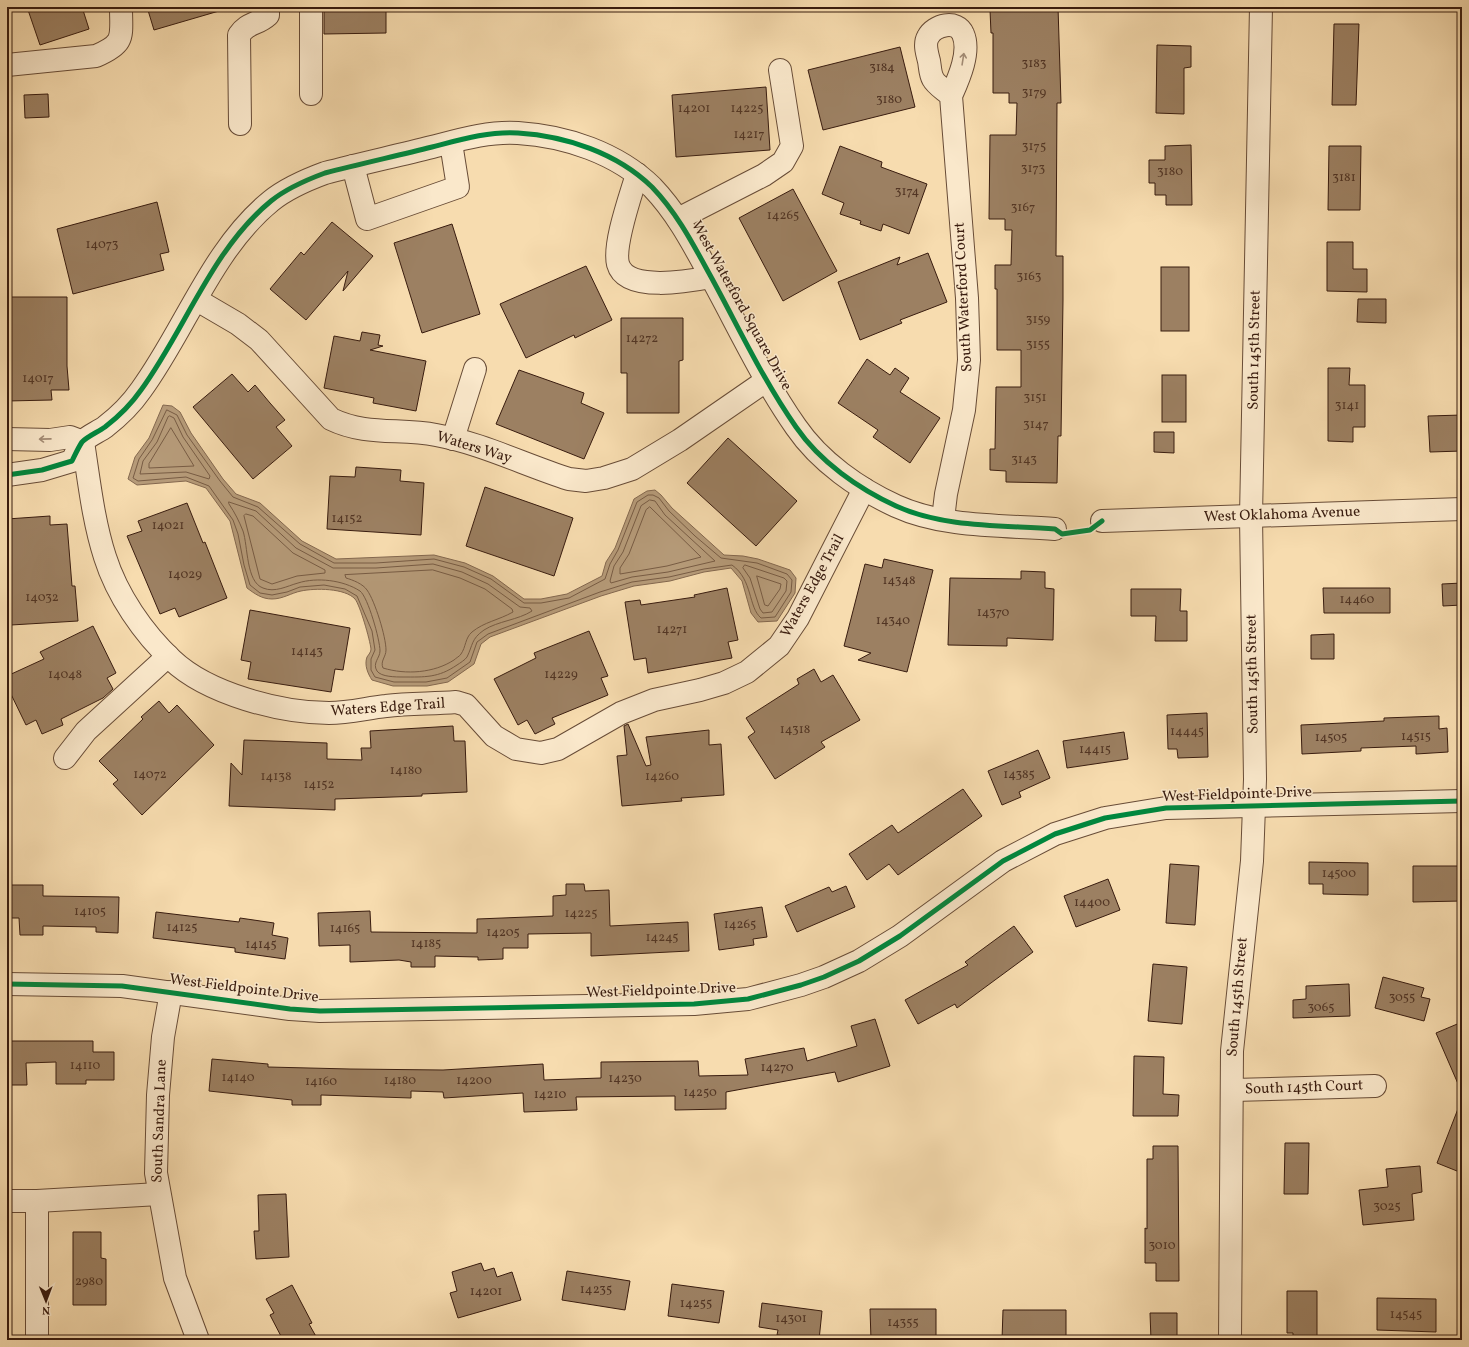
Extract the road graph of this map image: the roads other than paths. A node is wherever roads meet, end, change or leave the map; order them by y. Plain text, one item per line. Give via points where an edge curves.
1 (120, 7) edge
2 (268, 7) edge
3 (310, 7) edge
4 (1261, 7) edge
5 (7, 64) edge
6 (780, 70) dead end
7 (311, 94) dead end
8 (951, 96) dead end
9 (240, 124) dead end
10 (451, 142) junction
11 (353, 166) junction
12 (637, 174) junction
13 (678, 219) junction
14 (711, 277) junction
15 (197, 300) junction
16 (475, 369) dead end
17 (768, 380) junction
18 (7, 439) edge
19 (453, 439) junction
20 (83, 442) junction
21 (7, 475) edge
22 (864, 489) junction
23 (1462, 510) edge
24 (1251, 517) junction
25 (943, 519) junction
26 (1102, 521) dead end
27 (1055, 529) dead end
28 (168, 656) junction
29 (65, 758) dead end
30 (1462, 801) edge
31 (1254, 806) junction
32 (7, 984) edge
33 (171, 992) junction
34 (1375, 1086) dead end
35 (1233, 1090) junction
36 (159, 1194) junction
37 (7, 1201) edge
38 (37, 1201) junction
39 (37, 1340) edge
40 (198, 1340) edge
41 (1230, 1340) edge

1 - 5 street via 121,37 117,45 108,51 96,56
2 - 9 street via 268,15 260,22 246,26 239,35
3 - 7 street
4 - 24 street, South 145th Street
6 - 13 street via 792,146 789,155 764,175
8 - 25 street, South Waterford Court via 967,298 969,360 964,410
10 - 11 street, West Waterford Square Drive
10 - 11 street via 458,188 367,219
10 - 12 street, West Waterford Square Drive via 495,134 541,136 570,141 606,156
11 - 15 street, West Waterford Square Drive via 303,181 272,200 229,245
12 - 13 street, West Waterford Square Drive
12 - 14 street via 617,247 618,264 622,271 628,278 645,282 684,282
13 - 14 street, West Waterford Square Drive
14 - 17 street, West Waterford Square Drive
15 - 19 street, Waters Way via 238,324 259,340 331,419 374,432 435,434
15 - 20 street, West Waterford Square Drive via 140,392 106,426
16 - 19 street
17 - 19 street, Waters Way via 680,440 632,469 604,478 586,481 569,479
17 - 22 street, West Waterford Square Drive via 796,428 810,444 842,474
20 -> 18 street via 70,437 50,440
20 - 21 street, West Waterford Square Drive via 72,461 42,470
20 - 28 street, Waters Edge Trail via 96,524 116,585 135,616
22 - 25 street, West Waterford Square Drive via 912,513
22 - 28 street, Waters Edge Trail via 798,618 779,646 746,672 724,683 654,700 621,713 558,749 542,754 516,749 494,736 466,705 456,702 386,706 330,713 287,710 214,687
23 - 24 street, West Oklahoma Avenue
24 - 26 street, West Oklahoma Avenue
24 - 31 street, South 145th Street
25 - 27 street, West Waterford Square Drive via 964,523
28 - 29 street via 86,731
30 - 31 street, West Fieldpointe Drive
31 - 33 street, West Fieldpointe Drive via 1166,808 1135,812 1098,820 1056,834 1003,861 900,936 859,961 802,985 748,999 694,1004 320,1011 290,1010
31 - 35 street, South 145th Street via 1252,861 1232,1051
32 - 33 street, West Fieldpointe Drive via 122,986
33 - 36 street, South Sandra Lane via 163,1038 158,1095 156,1173
34 - 35 street, South 145th Court
35 - 41 street, South 145th Street
36 - 38 street
36 - 40 street, South Sandra Lane via 175,1278 192,1330
37 - 38 street
38 - 39 street

